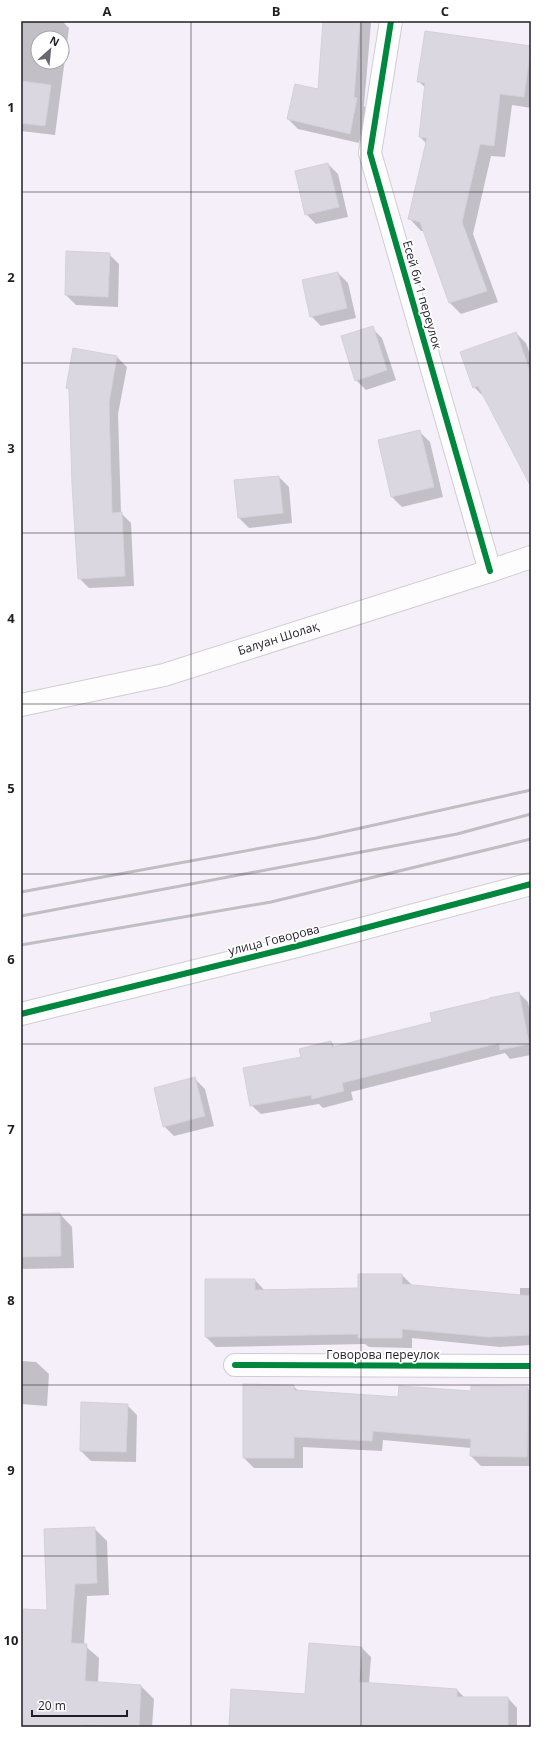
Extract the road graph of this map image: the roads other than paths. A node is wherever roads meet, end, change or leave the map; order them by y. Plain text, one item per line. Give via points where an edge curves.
1 (391, 21) edge
2 (531, 557) edge
3 (490, 571) junction
4 (21, 705) edge
5 (531, 884) edge
6 (21, 1014) edge
7 (234, 1365) dead end
8 (531, 1366) edge

1 - 3 street, Есей би 1 переулок via 370,153
2 - 3 street, Балуан Шолақ
3 - 4 street, Балуан Шолақ via 164,675
5 - 6 street, улица Говорова via 297,946
7 - 8 street, Говорова переулок

